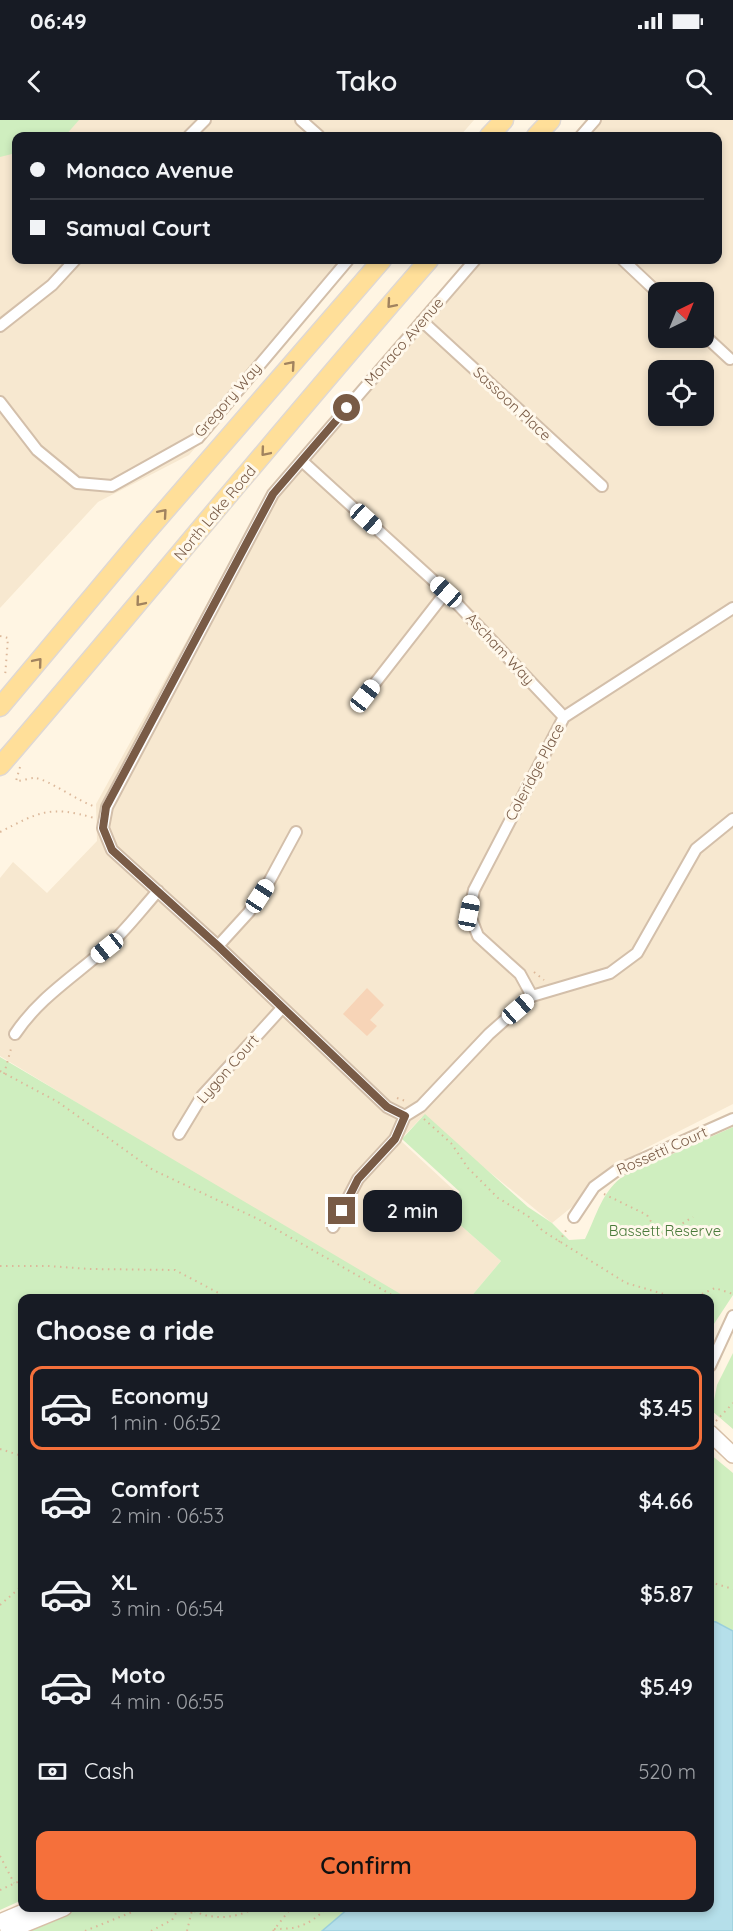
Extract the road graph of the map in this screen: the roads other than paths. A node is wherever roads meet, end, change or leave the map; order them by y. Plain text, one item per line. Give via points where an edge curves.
1 (205, 120) edge
2 (301, 120) edge
3 (504, 120) edge
4 (551, 120) edge
5 (595, 120) edge
6 (193, 132) edge
7 (314, 132) edge
8 (493, 132) edge
9 (540, 132) edge
10 (584, 132) edge
11 (71, 264) edge
12 (345, 264) edge
13 (379, 264) edge
14 (426, 264) edge
15 (472, 264) edge
16 (627, 264) edge
17 (648, 283) edge
18 (422, 321) junction
19 (0, 326) edge
20 (714, 344) edge
21 (730, 359) dead end
22 (0, 402) edge
23 (302, 460) junction
24 (602, 486) dead end
25 (446, 592) junction
26 (733, 608) edge
27 (365, 696) dead end
28 (0, 707) edge
29 (564, 717) junction
30 (4, 761) edge
31 (733, 819) edge
32 (296, 832) dead end
33 (158, 891) junction
34 (218, 946) junction
35 (532, 996) junction
36 (282, 1008) junction
37 (15, 1034) road end
38 (405, 1116) junction
39 (733, 1119) edge
40 (179, 1134) dead end
41 (574, 1217) road end
42 (333, 1227) dead end
43 (733, 1316) edge
44 (714, 1355) edge
45 (715, 1444) edge
46 (733, 1455) edge
47 (24, 1912) edge
48 (54, 1912) edge
49 (0, 1922) edge
50 (8, 1931) edge

1 - 6 street
2 - 7 street
3 - 8 main road
4 - 9 main road
5 - 10 street
11 - 19 street via 52,285
12 - 22 street, Gregory Way via 198,438 112,486 77,483 37,450
28 -> 13 main road
14 -> 30 main road, North Lake Road
15 - 18 street, Monaco Avenue
16 - 17 street
18 - 23 street, Monaco Avenue
18 - 24 street, Sassoon Place
20 - 21 street
23 - 25 street, Ascham Way
23 - 33 street, Monaco Avenue via 273,494 105,820 112,850
25 - 27 street
25 - 29 street, Ascham Way
26 - 29 street, Coleridge Place
29 - 35 street, Coleridge Place via 474,890 469,913 478,936 520,974
31 - 35 street via 696,849 638,953 610,973
32 - 34 street via 249,912
33 - 34 street
33 - 37 street via 107,948 43,999
34 - 36 street
35 - 38 street via 489,1034 421,1106
36 - 38 street via 387,1107
36 - 40 street, Lygon Court via 202,1096
38 - 42 street via 395,1139 358,1179
39 - 41 street, Rossetti Court via 616,1171 593,1189
43 - 44 street
45 - 46 street
47 - 49 street
48 - 50 street

